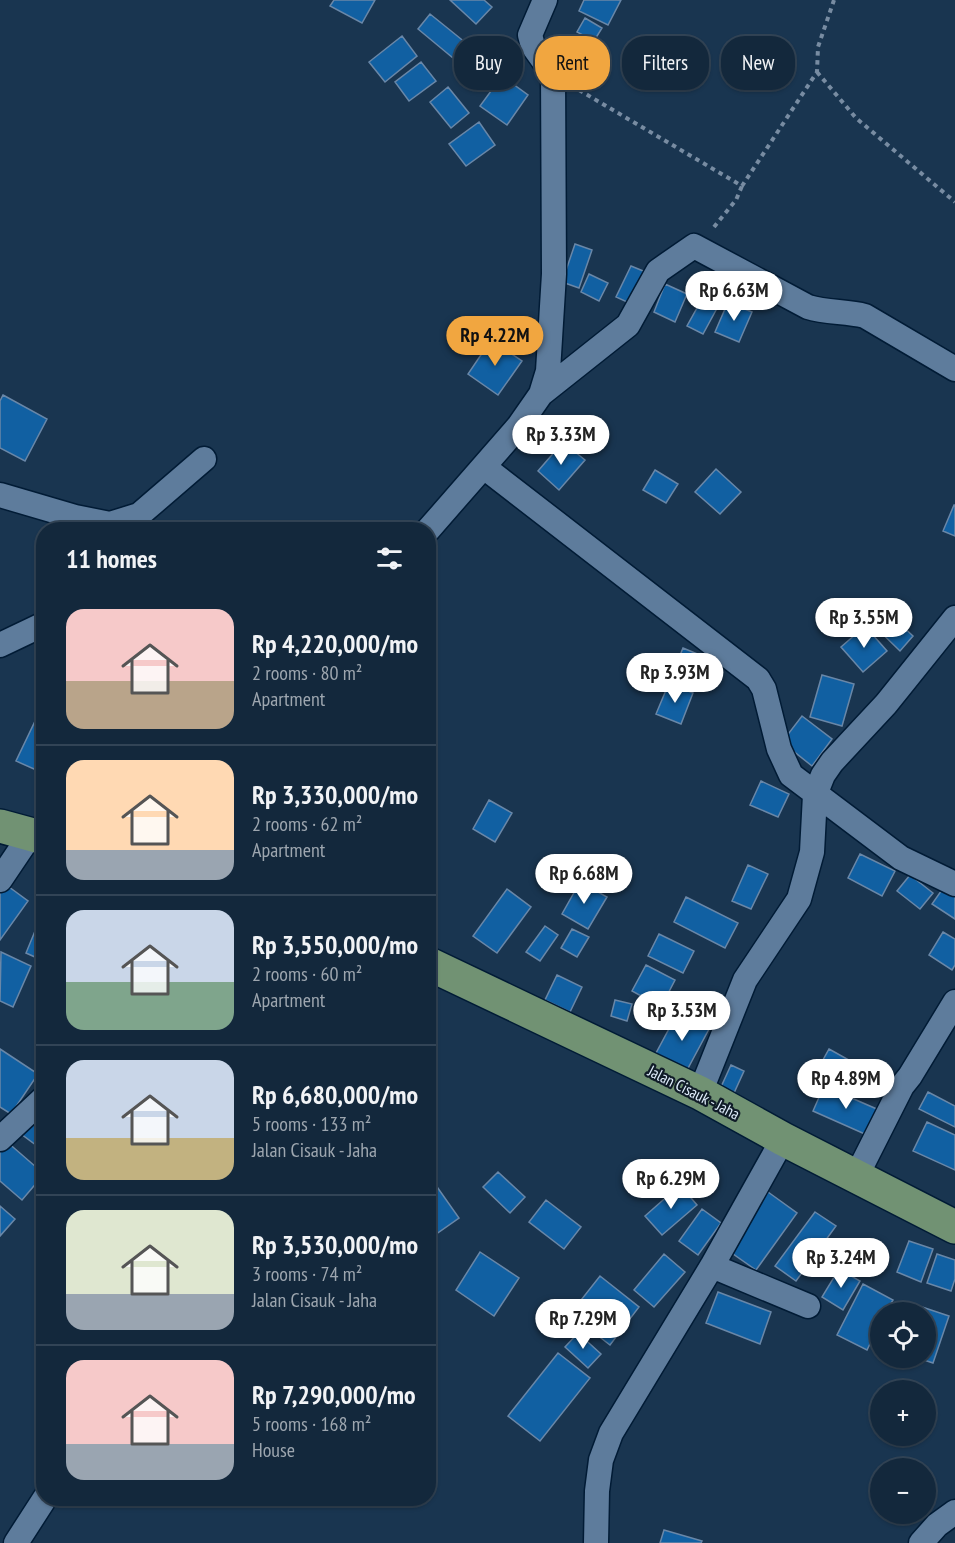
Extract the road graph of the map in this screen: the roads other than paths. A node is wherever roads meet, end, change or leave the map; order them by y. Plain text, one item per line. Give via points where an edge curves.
1 (545, 0) edge
2 (955, 369) edge
3 (541, 394) junction
4 (204, 459) dead end
5 (484, 467) junction
6 (0, 495) edge
7 (100, 522) edge
8 (116, 522) edge
9 (435, 522) edge
10 (955, 618) edge
11 (36, 628) edge
12 (0, 645) edge
13 (815, 795) junction
14 (0, 826) edge
15 (36, 836) edge
16 (36, 837) edge
17 (0, 880) edge
18 (955, 884) edge
19 (436, 972) edge
20 (955, 1002) edge
21 (700, 1093) junction
22 (36, 1105) edge
23 (0, 1138) edge
24 (783, 1139) junction
25 (857, 1175) junction
26 (955, 1227) edge
27 (712, 1266) junction
28 (808, 1306) dead end
29 (40, 1506) edge
30 (955, 1512) edge
31 (16, 1543) edge
32 (596, 1543) edge
33 (921, 1543) edge

1 - 3 street via 530,35 533,46 553,74 553,295 548,371
2 - 3 street via 865,316 808,307 694,246 658,271 628,325
3 - 5 street
4 - 8 street via 139,515
5 - 9 street
5 - 13 street via 758,679 791,775
6 - 7 street
10 - 13 street via 886,704 832,762
11 - 12 street
13 - 18 street via 901,858
13 - 21 street via 812,852 799,899 745,980
14 - 15 main road
16 - 17 street
19 - 21 main road, Jalan Cisauk - Jaha
20 - 25 street via 902,1086
21 - 24 main road, Jalan Cisauk - Jaha
22 - 23 street
24 - 25 main road, Jalan Cisauk - Jaha
24 - 27 street
25 - 26 main road, Jalan Cisauk - Jaha
27 - 28 street
27 - 32 street via 611,1433 601,1460
29 - 31 street
30 - 33 street

